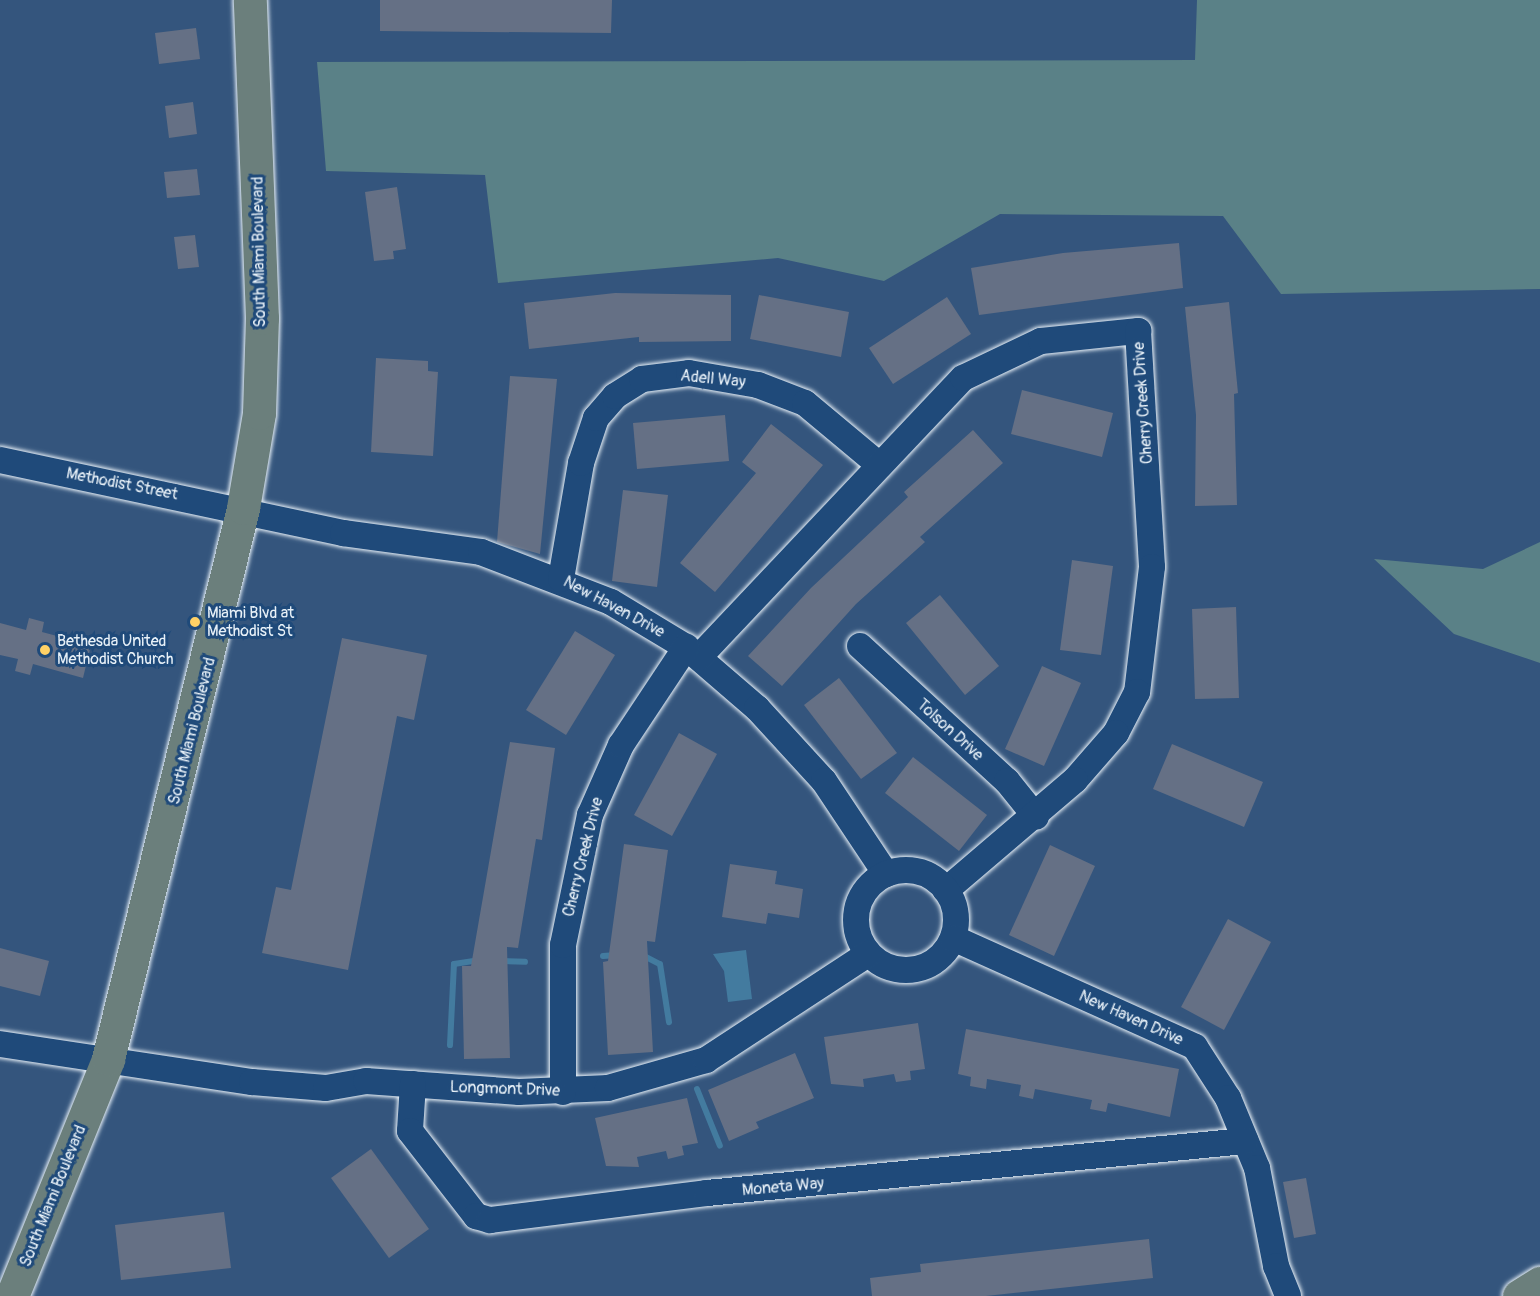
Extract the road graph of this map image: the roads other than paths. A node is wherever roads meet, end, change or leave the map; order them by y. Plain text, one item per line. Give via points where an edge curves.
1 (250, 0) edge
2 (0, 460) edge
3 (877, 463) junction
4 (243, 508) junction
5 (561, 579) junction
6 (860, 646) dead end
7 (692, 652) junction
8 (1036, 817) junction
9 (886, 874) junction
10 (946, 890) junction
11 (953, 938) junction
12 (868, 954) junction
13 (0, 1044) edge
14 (108, 1059) junction
15 (413, 1084) junction
16 (563, 1092) junction
17 (1245, 1141) junction
18 (1540, 1283) edge
19 (12, 1296) edge
20 (1288, 1296) edge
21 (1519, 1296) edge

1 - 4 main road, South Miami Boulevard via 262,318 259,413
2 - 4 street, Methodist Street
3 - 5 street, Adell Way via 805,404 758,385 689,374 642,379 615,396 596,418 581,464
3 - 7 street, Cherry Creek Drive
3 - 8 street, Cherry Creek Drive via 963,378 1004,355 1072,336 1138,331 1152,567 1137,692 1116,733
4 - 5 street, New Haven Drive via 344,533 481,552
4 - 14 main road, South Miami Boulevard
5 - 7 street, New Haven Drive
6 - 8 street, Tolson Drive via 1007,781
7 - 9 street, New Haven Drive via 757,708 824,781
7 - 16 street, Cherry Creek Drive via 621,745 590,815 562,945
8 - 10 street, Cherry Creek Drive
9 - 10 street via 919,872
9 - 12 street via 873,882 856,909 860,941
10 - 11 street via 956,921
11 - 12 street via 944,953 915,969 898,970
11 - 17 street, New Haven Drive via 1195,1047 1228,1098
12 - 16 street, Longmont Drive via 763,1028 684,1070
13 - 14 street, Longmont Drive
14 - 15 street, Longmont Drive via 252,1082 326,1088 366,1081
14 - 19 main road, South Miami Boulevard
15 - 16 street, Longmont Drive
15 - 17 street, Moneta Way via 410,1131 476,1216 490,1220 707,1193
17 - 20 street, New Haven Drive
18 - 21 main road

